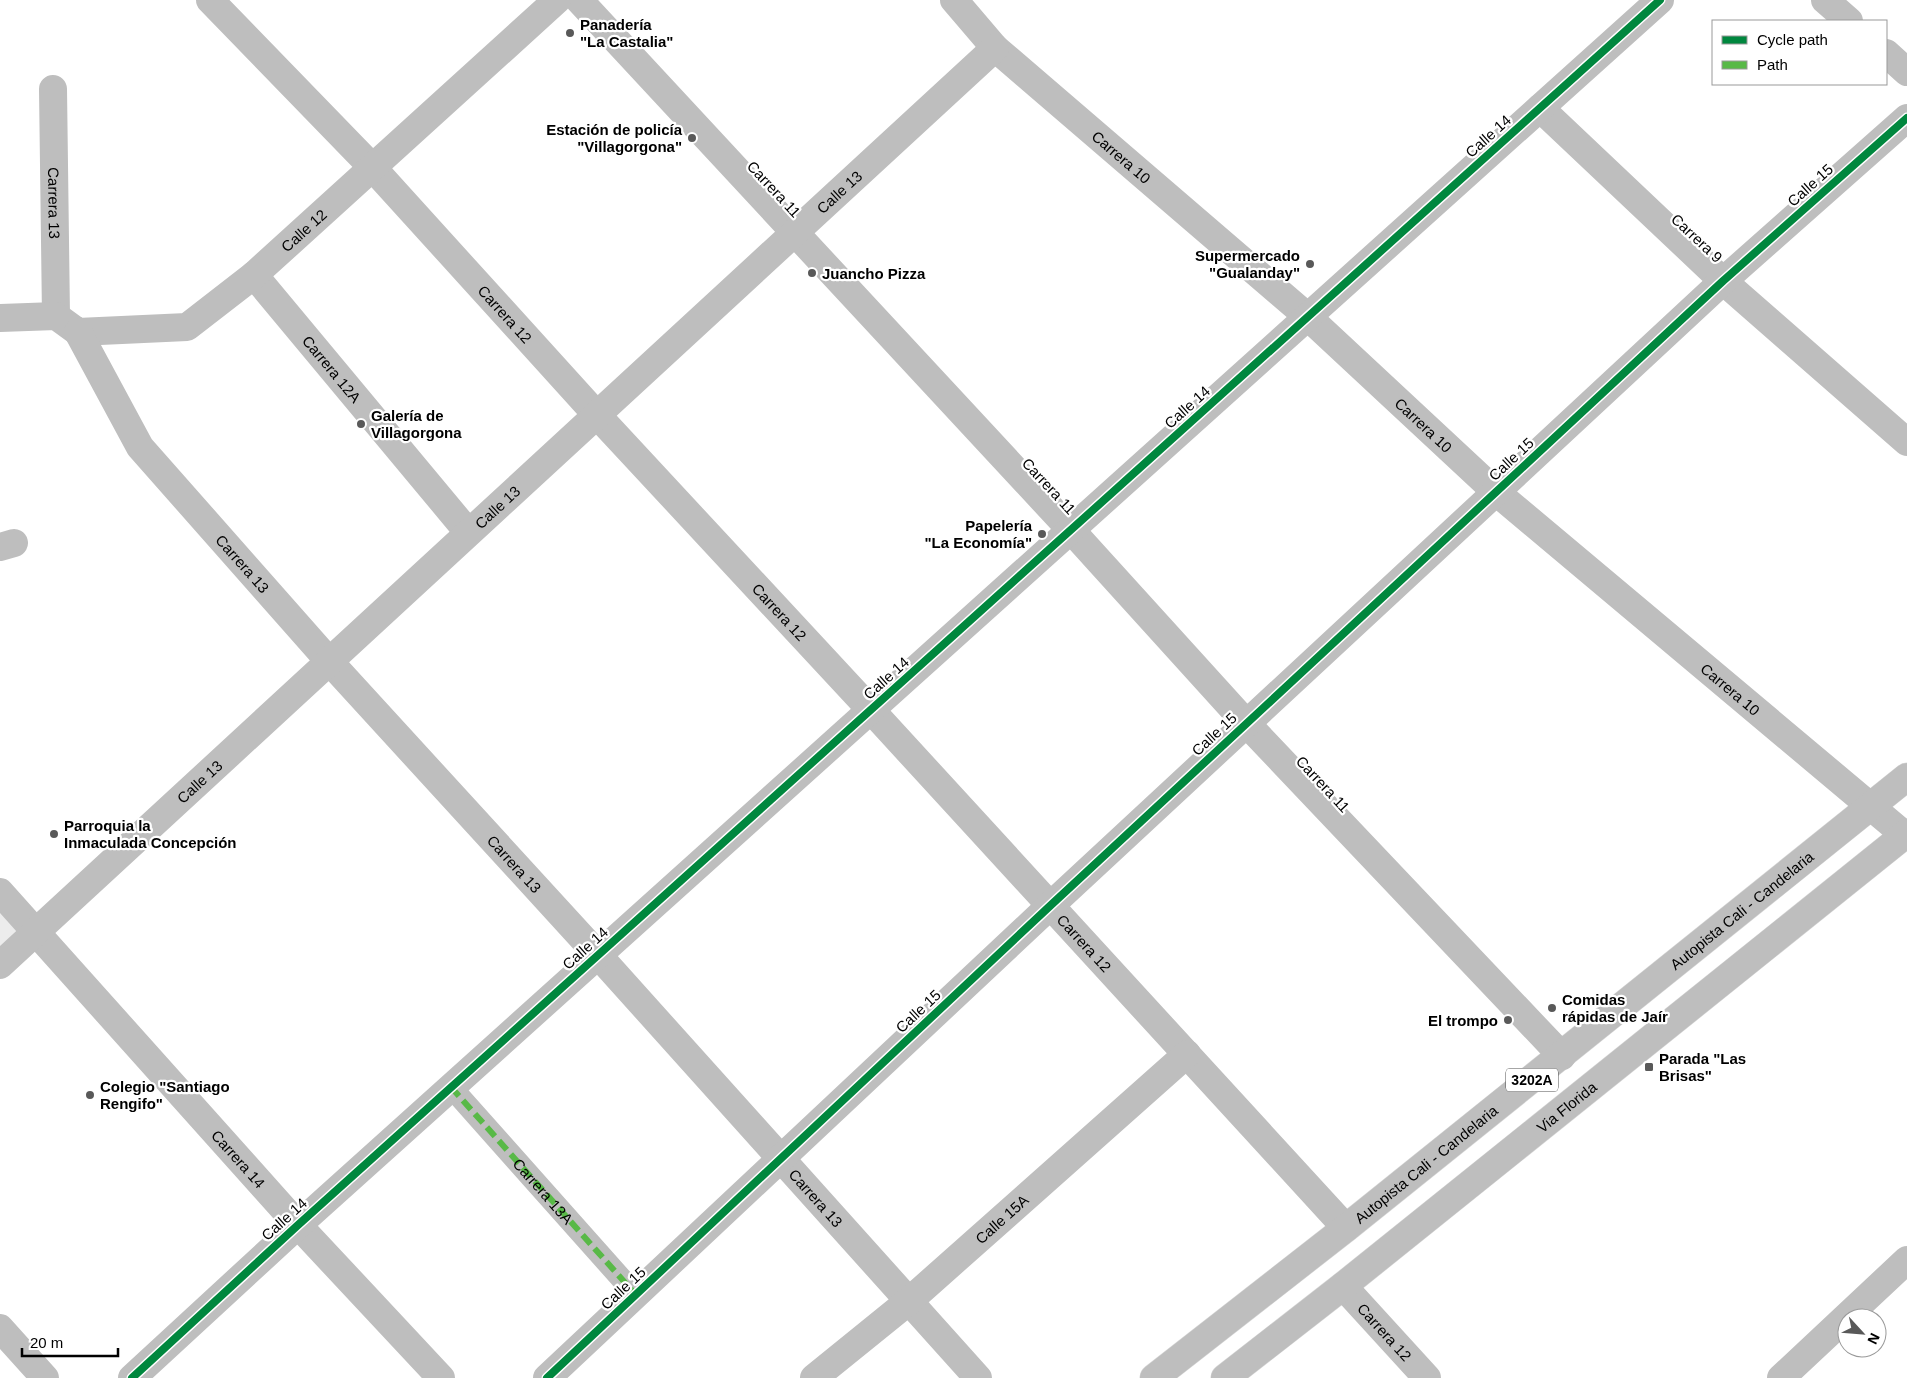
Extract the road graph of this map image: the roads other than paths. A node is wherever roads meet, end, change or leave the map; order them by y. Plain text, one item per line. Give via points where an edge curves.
1 (210, 0) edge
2 (557, 0) edge
3 (579, 0) edge
4 (954, 0) edge
5 (1660, 0) edge
6 (1825, 0) edge
7 (1848, 20) edge
8 (995, 48) junction
9 (1887, 54) edge
10 (1907, 72) edge
11 (53, 89) dead end
12 (1540, 108) junction
13 (1907, 118) edge
14 (372, 167) junction
15 (795, 232) junction
16 (254, 275) junction
17 (1723, 281) junction
18 (56, 316) junction
19 (1308, 317) junction
20 (0, 318) edge
21 (78, 332) junction
22 (596, 414) junction
23 (1907, 442) edge
24 (1496, 492) junction
25 (1071, 530) junction
26 (468, 532) junction
27 (329, 661) junction
28 (871, 710) junction
29 (1246, 723) junction
30 (1907, 777) edge
31 (1871, 807) junction
32 (1906, 835) edge
33 (0, 892) edge
34 (1051, 905) junction
35 (34, 932) junction
36 (598, 955) junction
37 (0, 965) edge
38 (1187, 1054) junction
39 (1562, 1056) junction
40 (451, 1087) junction
41 (781, 1158) junction
42 (298, 1225) junction
43 (1346, 1228) junction
44 (1907, 1260) edge
45 (1342, 1286) junction
46 (636, 1295) junction
47 (909, 1301) junction
48 (0, 1328) edge
49 (45, 1378) edge
50 (132, 1378) edge
51 (441, 1378) edge
52 (547, 1378) edge
53 (814, 1378) edge
54 (978, 1378) edge
55 (1154, 1378) edge
56 (1225, 1378) edge
57 (1427, 1378) edge
58 (1781, 1378) edge

1 - 14 street, Carrera 12
2 - 14 street, Calle 12
3 - 15 street, Carrera 11
4 - 8 street, Carrera 10
5 - 12 street, Calle 14
6 - 7 street
8 - 15 street, Calle 13
8 - 19 street, Carrera 10
9 - 10 street
11 - 18 street, Carrera 13
12 - 17 street, Carrera 9
12 - 19 street, Calle 14
13 - 17 street, Calle 15
14 - 16 street, Calle 12
14 - 22 street, Carrera 12
15 - 22 street, Calle 13
15 - 25 street, Carrera 11
16 - 21 street, Calle 12 via 187,327
16 - 26 street, Carrera 12A
17 - 23 street, Carrera 9
17 - 24 street, Calle 15
18 - 20 street
18 - 21 street
19 - 24 street, Carrera 10
19 - 25 street, Calle 14
21 - 27 street, Carrera 13 via 140,447
22 - 26 street, Calle 13
22 - 28 street, Carrera 12
24 - 29 street, Calle 15
24 - 31 street, Carrera 10
25 - 28 street, Calle 14
25 - 29 street, Carrera 11
26 - 27 street, Calle 13
27 - 35 street, Calle 13
27 - 36 street, Carrera 13
28 - 34 street, Carrera 12
28 - 36 street, Calle 14
29 - 34 street, Calle 15
29 - 39 street, Carrera 11
30 - 31 street, Autopista Cali - Candelaria / 3202A
31 - 32 street, Carrera 10
31 - 39 street, Autopista Cali - Candelaria / 3202A
32 - 45 street, Via Florida / 3202A
33 - 35 street, Carrera 14
34 - 38 street, Carrera 12
34 - 41 street, Calle 15
35 - 37 street, Calle 13
35 - 42 street, Carrera 14
36 - 40 street, Calle 14
36 - 41 street, Carrera 13
38 - 43 street, Carrera 12
38 - 47 street, Calle 15A
39 - 43 street, Autopista Cali - Candelaria / 3202A
40 - 42 street, Calle 14
40 - 46 street, Carrera 13A
41 - 46 street, Calle 15
41 - 47 street, Carrera 13
42 - 50 street, Calle 14
42 - 51 street, Carrera 14
43 - 55 street, Autopista Cali - Candelaria / 3202A
44 - 58 street
45 - 56 street, Via Florida / 3202A
45 - 57 street, Carrera 12
46 - 52 street, Calle 15
47 - 53 street, Calle 15A
47 - 54 street, Carrera 13
48 - 49 street

